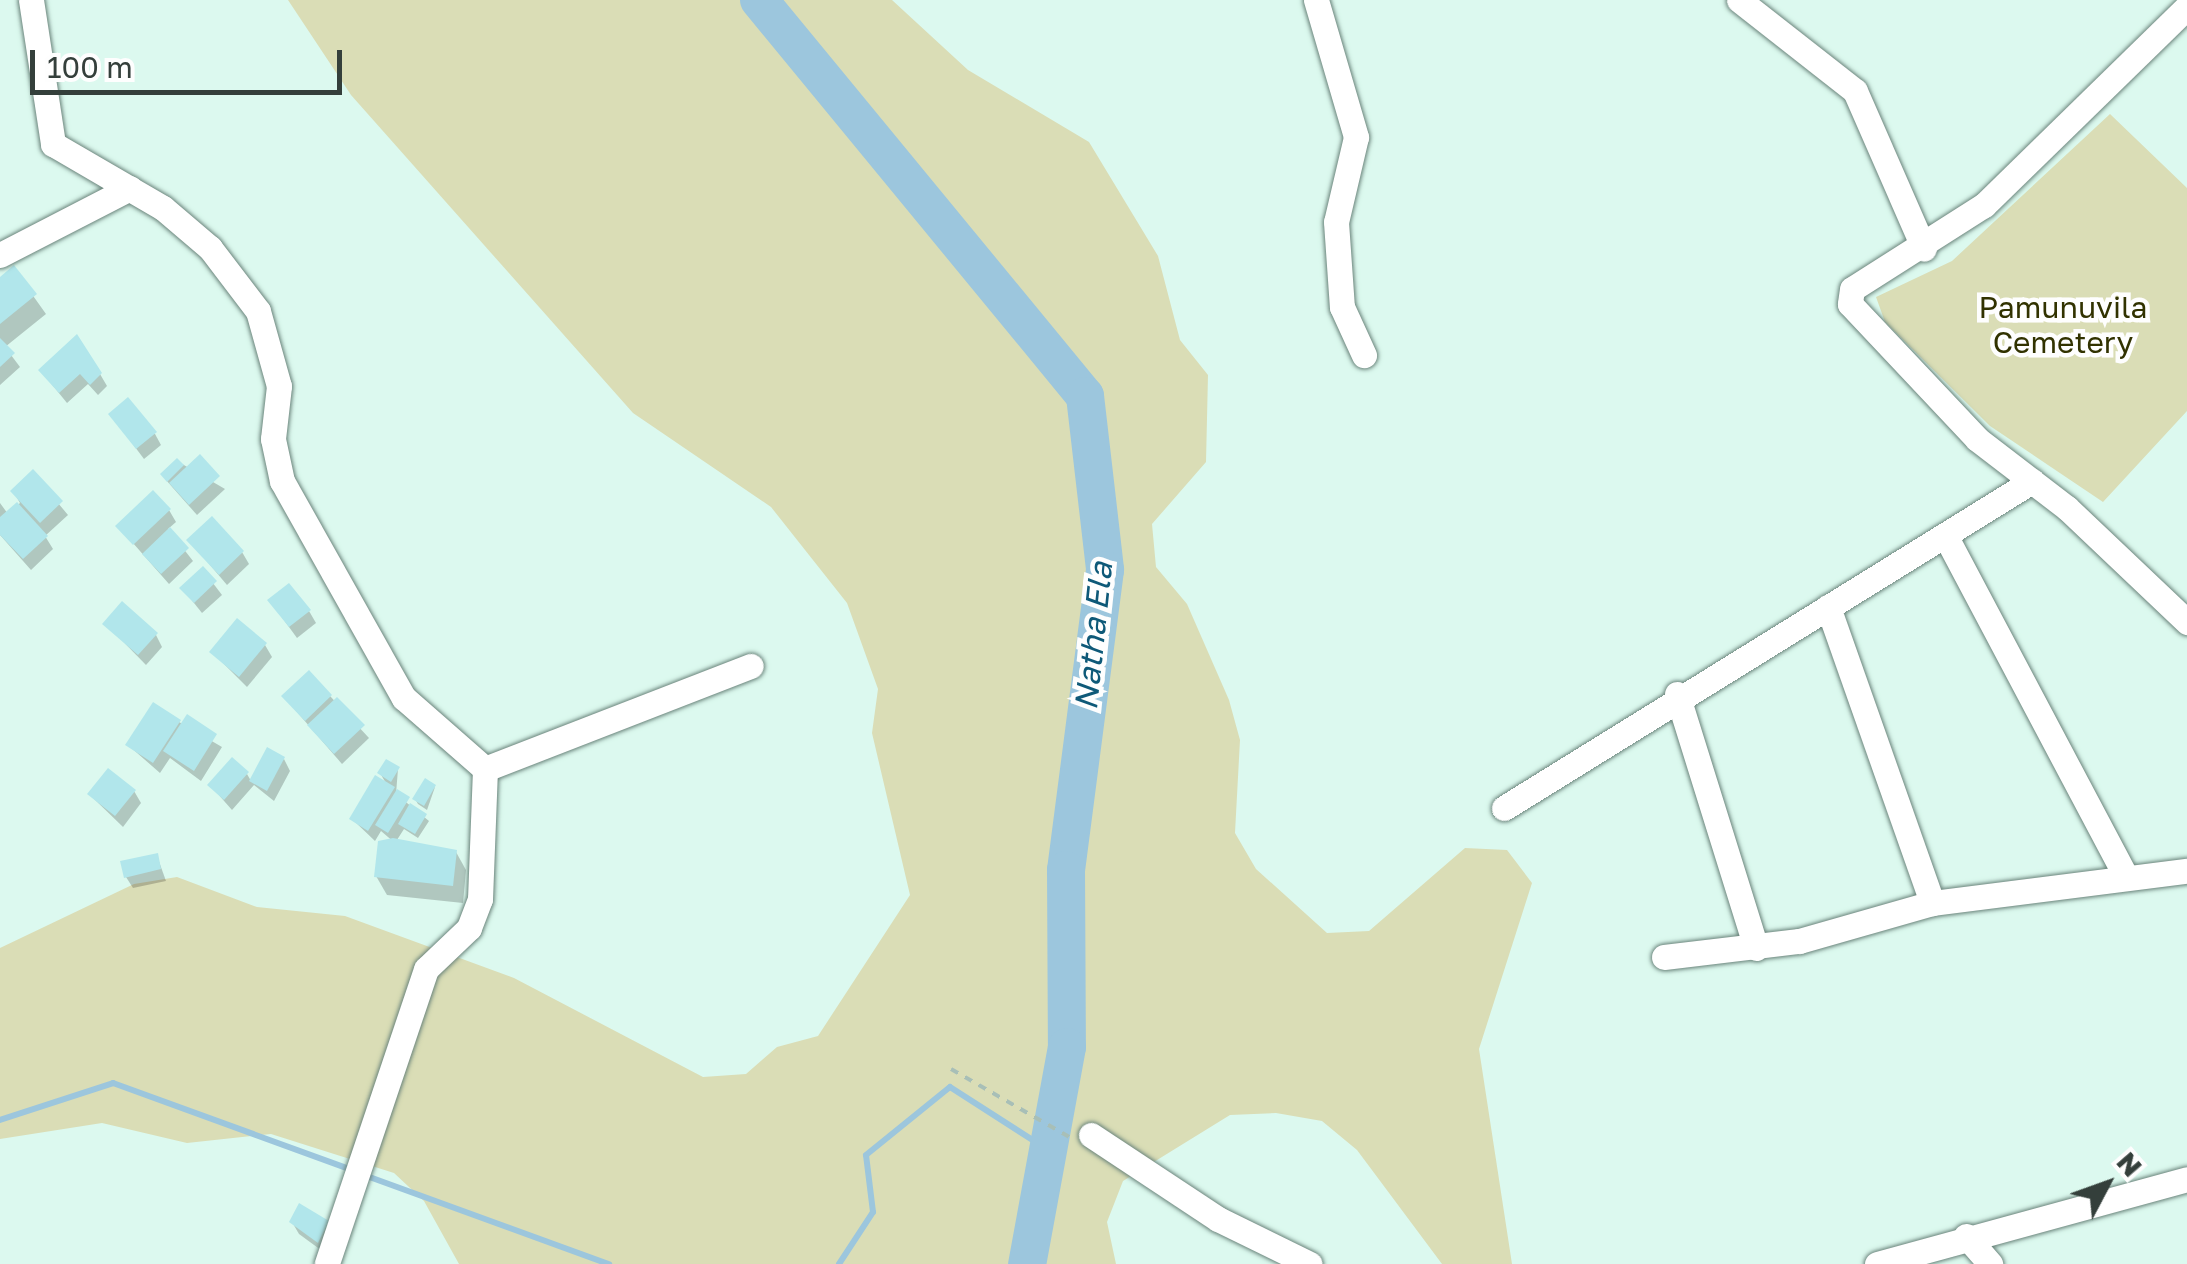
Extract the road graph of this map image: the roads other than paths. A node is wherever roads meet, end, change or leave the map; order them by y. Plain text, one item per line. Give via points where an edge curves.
1 (31, 0) edge
2 (1316, 0) edge
3 (1739, 0) edge
4 (2187, 7) edge
5 (130, 188) junction
6 (1924, 250) junction
7 (0, 255) edge
8 (1364, 355) dead end
9 (2032, 482) junction
10 (1945, 535) junction
11 (1828, 607) junction
12 (2187, 622) edge
13 (751, 666) dead end
14 (1677, 694) junction
15 (485, 769) junction
16 (1504, 808) dead end
17 (2187, 871) edge
18 (2126, 877) junction
19 (1932, 903) junction
20 (1756, 948) junction
21 (1664, 957) dead end
22 (1090, 1135) dead end
23 (2187, 1179) edge
24 (1966, 1236) junction
25 (328, 1264) edge
26 (1310, 1264) edge
27 (1877, 1264) edge
28 (1990, 1264) edge

1 - 5 street via 53,144
2 - 8 street via 1356,137 1336,222 1342,308
3 - 6 street via 1855,91
4 - 6 street via 1984,204
5 - 7 street
5 - 15 street via 210,248 258,311 279,386 273,439 282,481 404,698
6 - 9 street via 1852,289 1850,304 1964,427
9 - 10 street
9 - 12 street
10 - 11 street
10 - 18 street
11 - 14 street
11 - 19 street
13 - 15 street
14 - 16 street
14 - 20 street
15 - 25 street via 480,899 469,928 426,969
17 - 18 street
18 - 19 street
19 - 20 street
20 - 21 street
22 - 26 street via 1218,1219
23 - 24 street
24 - 27 street
24 - 28 street

